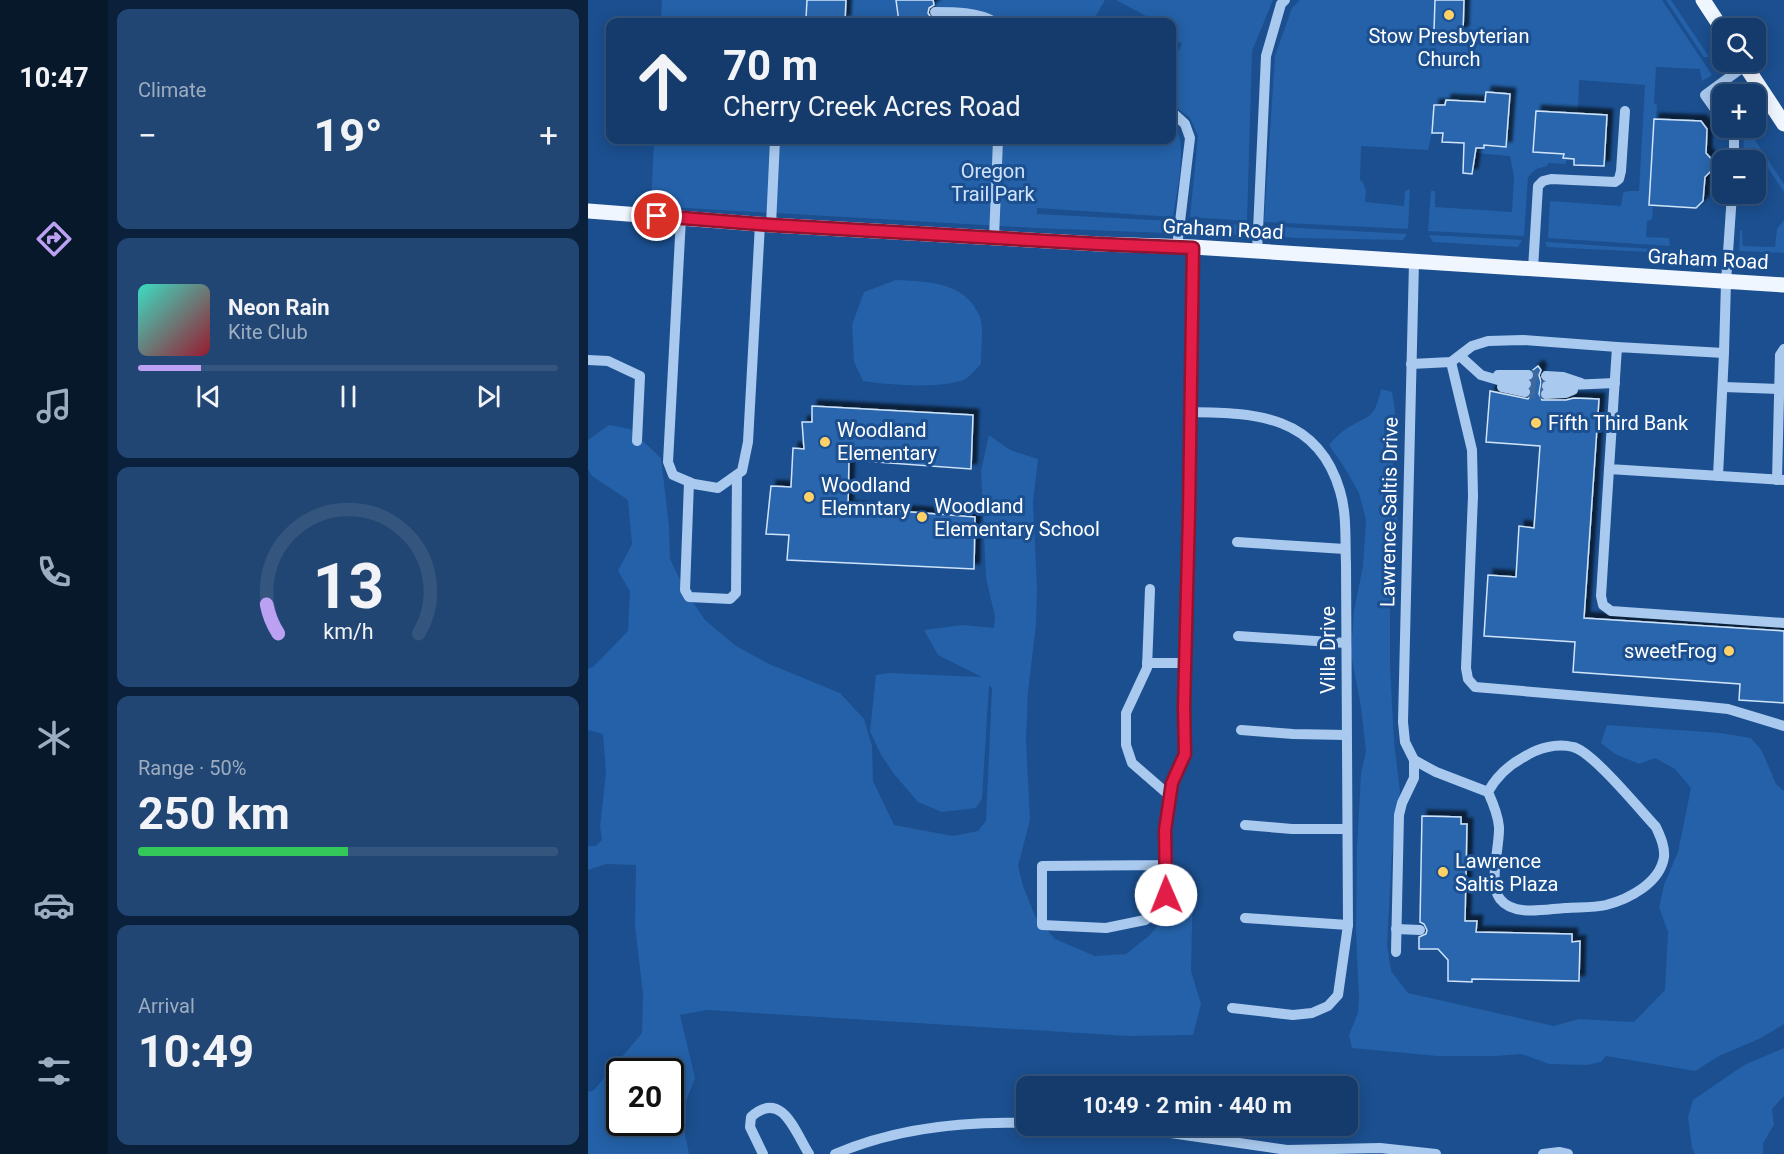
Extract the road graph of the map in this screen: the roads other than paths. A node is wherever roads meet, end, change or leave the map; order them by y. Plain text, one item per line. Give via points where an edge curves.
1 (1285, 0) edge
2 (1703, 0) edge
3 (935, 12) dead end
4 (987, 18) edge
5 (1715, 18) edge
6 (1734, 72) edge
7 (1751, 72) edge
8 (1720, 84) edge
9 (1712, 90) edge
10 (1712, 105) edge
11 (1625, 111) dead end
12 (1176, 116) edge
13 (1784, 124) edge
14 (775, 144) edge
15 (998, 144) edge
16 (1731, 204) edge
17 (588, 211) edge
18 (681, 218) junction
19 (766, 225) junction
20 (994, 238) junction
21 (1185, 247) junction
22 (1257, 252) junction
23 (1414, 262) junction
24 (1533, 269) junction
25 (1726, 282) junction
26 (1782, 284) edge
27 (1617, 347) junction
28 (1784, 349) edge
29 (1724, 353) junction
30 (1456, 359) junction
31 (588, 360) edge
32 (1411, 364) junction
33 (1481, 375) junction
34 (1615, 383) junction
35 (1547, 385) tunnel mouth
36 (1724, 387) junction
37 (1779, 389) junction
38 (1190, 412) junction
39 (637, 441) dead end
40 (1609, 469) junction
41 (737, 475) junction
42 (1718, 476) junction
43 (1781, 480) edge
44 (689, 482) junction
45 (1237, 542) dead end
46 (1345, 549) junction
47 (1150, 589) dead end
48 (1784, 623) edge
49 (1238, 636) dead end
50 (1346, 643) junction
51 (1147, 663) junction
52 (1185, 663) junction
53 (1784, 726) edge
54 (1241, 730) dead end
55 (1346, 735) junction
56 (1414, 760) junction
57 (1488, 792) junction
58 (1170, 796) junction
59 (1245, 825) dead end
60 (1347, 829) junction
61 (1166, 865) junction
62 (1245, 918) dead end
63 (1348, 925) junction
64 (1396, 929) junction
65 (1420, 930) dead end
66 (1396, 952) dead end
67 (1232, 1008) dead end
68 (1016, 1123) edge
69 (1191, 1136) edge
70 (763, 1154) edge
71 (809, 1154) edge
72 (835, 1154) edge
73 (1436, 1154) edge
74 (1543, 1154) edge
75 (1568, 1154) edge

1 - 22 street via 1266,56
2 - 5 main road
3 - 4 street
6 - 8 street
7 - 13 main road
9 - 10 street via 1705,96
11 - 24 street via 1619,179 1551,179 1538,186
12 - 21 street via 1185,124 1190,138
14 - 19 street
15 - 20 street
16 - 25 street
17 - 18 main road, Graham Road
18 - 19 main road, Graham Road
18 - 44 street via 668,462 673,475
19 - 20 main road, Graham Road
19 - 41 street via 748,442 742,471
20 - 21 main road, Graham Road
21 - 22 main road, Graham Road
21 - 38 street
22 - 23 main road, Graham Road
23 - 24 main road, Graham Road
23 - 32 street, Lawrence Saltis Drive
24 - 25 main road, Graham Road
25 - 26 main road, Graham Road
25 - 29 street
27 - 29 street
27 - 30 street via 1523,339 1488,341 1472,346
27 - 34 street
28 - 37 street via 1780,355
29 - 36 street
30 - 32 street
30 - 33 street
30 - 53 street via 1472,450 1466,668 1475,687 1728,709
31 - 39 street via 608,362 640,376
32 - 56 street, Lawrence Saltis Drive via 1402,722 1405,742
33 - 33 street via 1526,384 1504,388
34 - 35 street
34 - 40 street
36 - 37 street
36 - 42 street
37 - 43 street
38 - 46 street, Villa Drive via 1240,413 1273,419 1300,433 1317,448 1340,490
38 - 52 street
40 - 42 street
40 - 48 street via 1600,596 1603,605 1611,610
41 - 44 street via 718,488
41 - 44 street via 736,592 730,599 689,597 685,590
42 - 43 street
45 - 46 street
46 - 50 street, Villa Drive
47 - 51 street
49 - 50 street
50 - 55 street, Villa Drive
51 - 52 street
51 - 58 street via 1126,713 1126,745 1132,763
52 - 58 street via 1185,754
54 - 55 street
55 - 60 street, Villa Drive
56 - 57 street
56 - 64 street via 1414,778 1400,815
57 - 57 street via 1499,825 1494,888 1509,907 1527,910 1606,905 1642,888 1658,873 1664,857 1656,827 1589,756 1575,747 1556,745 1517,760 1495,779
58 - 61 street via 1165,830
59 - 60 street
60 - 63 street, Villa Drive
61 - 61 street via 1166,895 1158,911 1145,920 1106,928 1042,925 1042,866
62 - 63 street
63 - 67 street, Villa Drive via 1338,994 1328,1006 1293,1015
64 - 65 street
64 - 66 street
68 - 72 street via 946,1125 907,1131
69 - 73 street via 1287,1150 1380,1148
70 - 71 street via 750,1127 751,1117 759,1109 771,1107 783,1111
74 - 75 street

